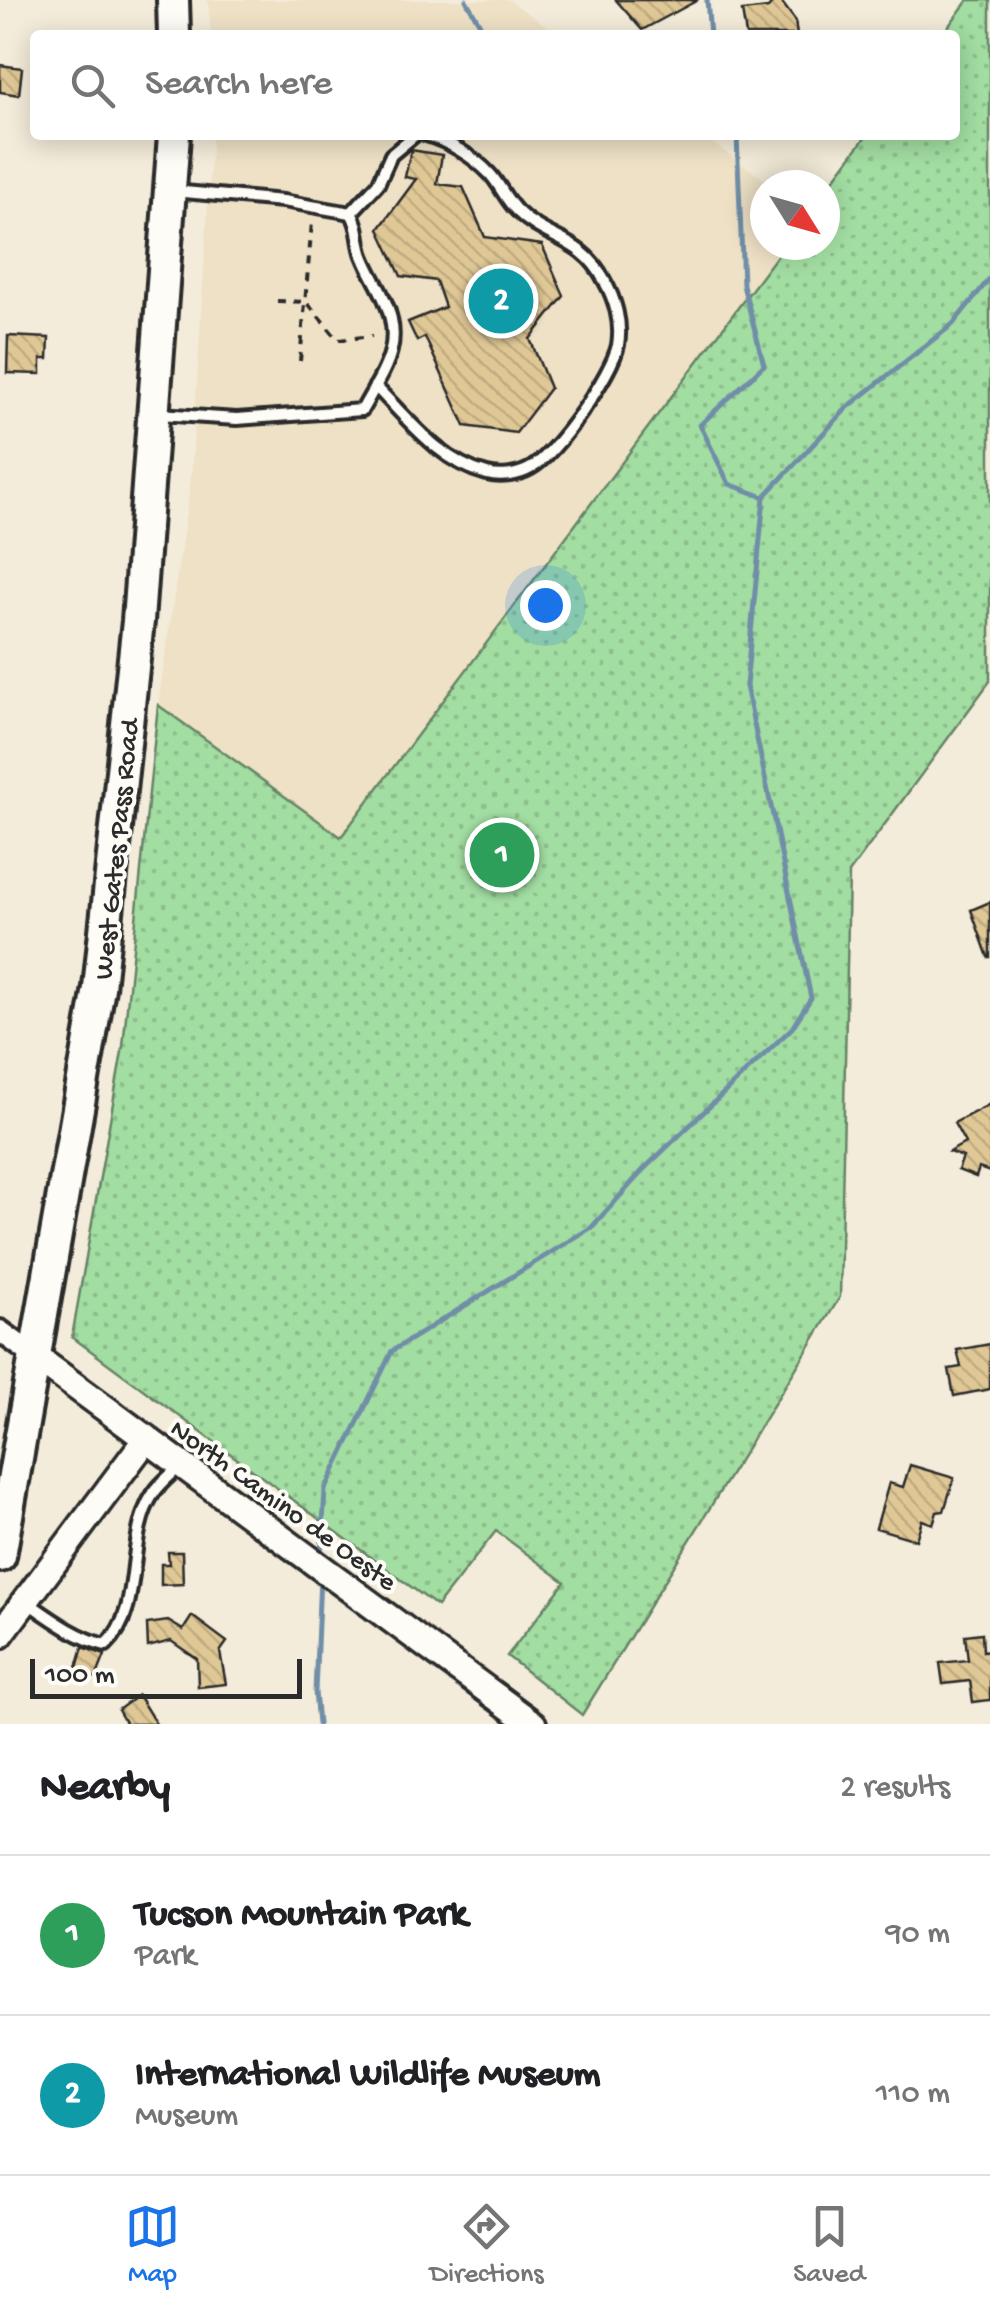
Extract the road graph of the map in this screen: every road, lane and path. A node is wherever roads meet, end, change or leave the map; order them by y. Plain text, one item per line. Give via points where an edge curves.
1 (173, 0) edge
2 (174, 30) edge
3 (174, 140) edge
4 (410, 140) edge
5 (440, 140) edge
6 (170, 191) junction
7 (351, 213) junction
8 (312, 222) dead end
9 (277, 300) dead end
10 (307, 302) junction
11 (372, 336) dead end
12 (300, 362) dead end
13 (375, 386) junction
14 (153, 414) junction
15 (0, 1331) edge
16 (37, 1358) junction
17 (147, 1438) junction
18 (182, 1464) junction
19 (0, 1556) edge
20 (28, 1602) junction
21 (0, 1635) edge
22 (533, 1724) edge

1 - 2 main road
3 - 6 main road, West Gates Pass Road
4 - 7 lane via 391,155 368,198
5 - 13 lane via 488,172 517,211 590,258 616,306 618,347 554,448 530,469 508,476 487,474 437,449
6 - 7 lane
6 - 14 main road, West Gates Pass Road
7 - 13 lane via 396,336
8 - 10 path
9 - 10 path
10 - 11 path via 338,340
10 - 12 path
13 - 14 lane via 362,410 237,420
14 - 16 main road, West Gates Pass Road via 99,988
15 - 16 street, North Camino de Oeste
16 - 17 street, North Camino de Oeste
16 - 19 main road, West Gates Pass Road
17 - 18 street, North Camino de Oeste
17 - 20 street
18 - 20 lane via 152,1494 118,1632 106,1644
18 - 22 street, North Camino de Oeste
20 - 21 street

